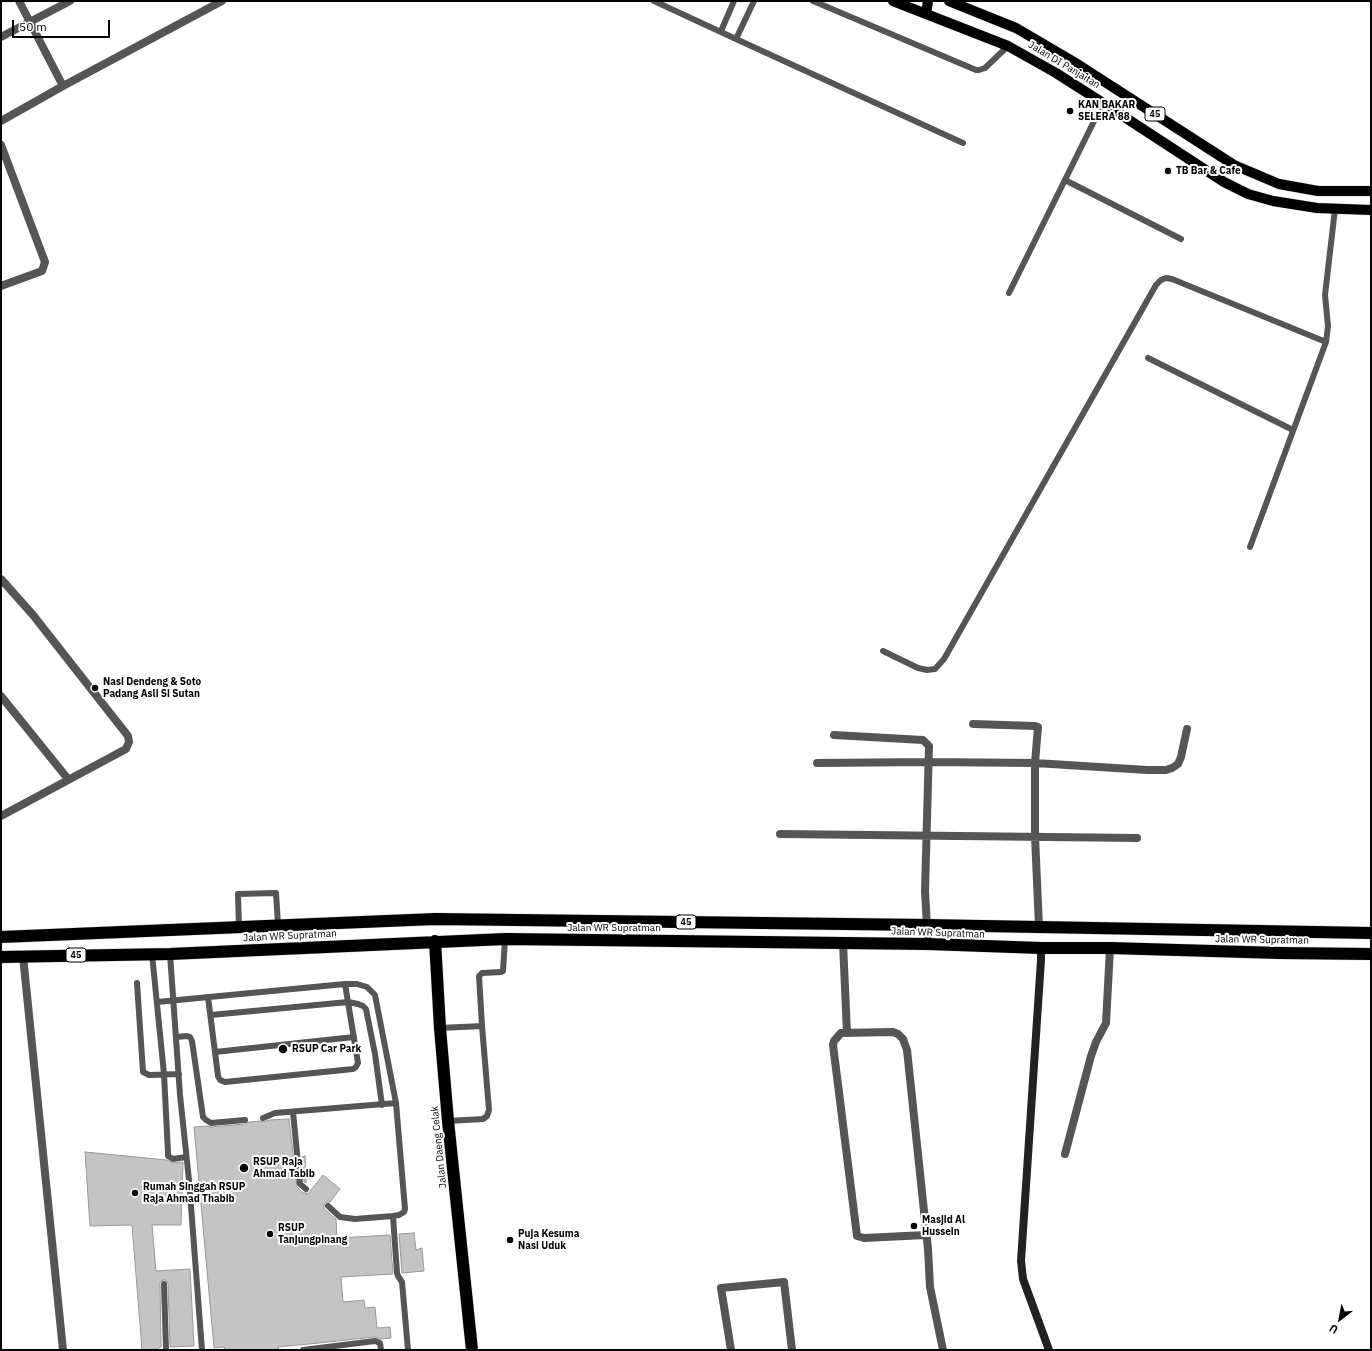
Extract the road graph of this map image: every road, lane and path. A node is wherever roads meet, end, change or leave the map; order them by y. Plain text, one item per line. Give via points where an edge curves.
1 (19, 1) edge
2 (70, 1) edge
3 (222, 1) edge
4 (654, 1) edge
5 (734, 1) edge
6 (754, 1) edge
7 (813, 1) edge
8 (893, 1) edge
9 (928, 1) edge
10 (948, 1) edge
11 (907, 4) edge
12 (926, 14) junction
13 (30, 23) junction
14 (720, 31) junction
15 (1, 37) edge
16 (736, 39) junction
17 (1008, 46) junction
18 (64, 86) junction
19 (1103, 103) junction
20 (1, 122) edge
21 (963, 143) dead end
22 (1, 145) edge
23 (1065, 180) junction
24 (1371, 191) edge
25 (1335, 209) junction
26 (1371, 210) edge
27 (1181, 239) dead end
28 (1, 286) edge
29 (1009, 293) dead end
30 (1326, 342) junction
31 (1148, 358) dead end
32 (1293, 430) junction
33 (1250, 547) dead end
34 (1, 579) edge
35 (883, 651) dead end
36 (1, 696) edge
37 (973, 724) dead end
38 (1187, 729) dead end
39 (834, 735) dead end
40 (928, 762) junction
41 (817, 763) dead end
42 (1035, 763) junction
43 (68, 779) junction
44 (1, 816) edge
45 (780, 834) dead end
46 (926, 836) junction
47 (1035, 836) junction
48 (1136, 838) dead end
49 (278, 925) junction
50 (927, 925) junction
51 (239, 927) junction
52 (997, 927) junction
53 (1039, 927) junction
54 (1371, 933) edge
55 (1, 937) edge
56 (505, 939) junction
57 (435, 941) junction
58 (843, 943) junction
59 (928, 944) junction
60 (998, 946) junction
61 (1041, 948) junction
62 (1110, 948) junction
63 (152, 954) junction
64 (170, 954) junction
65 (1371, 954) edge
66 (23, 956) junction
67 (1, 957) edge
68 (137, 983) dead end
69 (345, 984) junction
70 (208, 997) junction
71 (174, 1001) junction
72 (157, 1002) junction
73 (348, 1002) junction
74 (211, 1015) junction
75 (482, 1026) junction
76 (440, 1028) junction
77 (847, 1033) junction
78 (354, 1036) junction
79 (176, 1037) junction
80 (215, 1052) junction
81 (164, 1074) junction
82 (179, 1074) junction
83 (396, 1103) junction
84 (382, 1104) junction
85 (293, 1112) junction
86 (263, 1118) dead end
87 (245, 1120) dead end
88 (448, 1121) junction
89 (1065, 1154) dead end
90 (186, 1157) junction
91 (306, 1189) dead end
92 (328, 1206) dead end
93 (393, 1216) junction
94 (926, 1235) junction
95 (164, 1284) dead end
96 (63, 1350) edge
97 (166, 1350) edge
98 (202, 1350) edge
99 (303, 1350) edge
100 (381, 1350) edge
101 (408, 1350) edge
102 (472, 1350) edge
103 (731, 1350) edge
104 (792, 1350) edge
105 (942, 1350) edge
106 (1049, 1350) edge

1 - 13 street
2 - 13 street
3 - 18 street
4 - 14 lane
5 - 14 lane
6 - 16 lane
7 - 17 lane via 976,70 985,68
8 - 11 main road, Jalan DI Panjaitan / 45
9 - 12 main road
10 - 24 main road, Jalan DI Panjaitan / 45 via 1016,28 1074,62 1234,165 1278,184 1318,191
11 - 12 main road, Jalan DI Panjaitan / 45
12 - 17 main road, Jalan DI Panjaitan / 45
13 - 15 street
13 - 18 street
14 - 16 lane
16 - 21 lane
17 - 19 main road, Jalan DI Panjaitan / 45
18 - 20 street
19 - 23 lane
19 - 25 main road, Jalan DI Panjaitan / 45 via 1224,182 1248,194 1273,201
22 - 28 street via 45,262 42,271
23 - 27 lane
23 - 29 lane
25 - 26 main road, Jalan DI Panjaitan / 45
25 - 30 lane via 1325,295 1328,326
30 - 32 lane
30 - 35 lane via 1172,279 1161,280 944,659 935,668 927,670
31 - 32 lane
32 - 33 lane
34 - 43 street via 33,615 128,736 130,742 126,749
36 - 43 street
37 - 42 street via 1038,727
38 - 42 street via 1178,764 1166,770
39 - 40 street via 924,740 929,746
40 - 41 street
40 - 42 street
40 - 46 street
42 - 47 street
43 - 44 street
45 - 46 street
46 - 47 street
46 - 50 street
47 - 48 street
47 - 53 street
49 - 50 highway, Jalan WR Supratman / 45 via 435,919
49 - 51 highway, Jalan WR Supratman / 45
49 - 51 lane via 276,893 238,894
50 - 52 highway, Jalan WR Supratman / 45
50 - 59 street
51 - 55 highway, Jalan WR Supratman / 45
52 - 53 highway, Jalan WR Supratman / 45
52 - 60 highway
53 - 54 highway, Jalan WR Supratman / 45
56 - 57 highway, Jalan WR Supratman / 45
56 - 58 highway, Jalan WR Supratman / 45
56 - 75 lane via 504,970 482,972 479,976
57 - 64 highway, Jalan WR Supratman / 45
57 - 76 highway, Jalan Daeng Celak
58 - 59 highway, Jalan WR Supratman / 45
58 - 77 street
59 - 60 highway, Jalan WR Supratman / 45
60 - 61 highway, Jalan WR Supratman / 45
61 - 62 highway, Jalan WR Supratman / 45
61 - 106 street via 1021,1261 1023,1279
62 - 65 highway, Jalan WR Supratman / 45
62 - 89 street via 1106,1023 1091,1056
63 - 64 highway, Jalan WR Supratman / 45
63 - 66 highway, Jalan WR Supratman / 45
63 - 72 lane
64 - 71 lane
66 - 67 highway, Jalan WR Supratman / 45
66 - 96 street
68 - 81 lane via 144,1072 149,1075
69 - 70 lane
69 - 73 lane
69 - 83 lane via 367,987 375,995
70 - 71 lane
70 - 74 lane
71 - 72 lane
71 - 79 lane
72 - 81 lane
73 - 74 lane
73 - 78 lane
73 - 84 lane via 366,1009
74 - 80 lane
75 - 76 lane
75 - 88 lane via 489,1110 487,1116 483,1119
76 - 88 highway, Jalan Daeng Celak
77 - 94 street via 893,1032 903,1039 907,1050
77 - 94 street via 837,1036 833,1046 857,1236 864,1238
78 - 80 lane
78 - 80 lane via 358,1063 353,1069 225,1082 218,1076
79 - 82 lane
79 - 87 lane via 188,1036 192,1041 203,1117 211,1123
81 - 82 lane
81 - 90 lane via 168,1156 173,1159
82 - 90 lane
83 - 84 lane
83 - 93 lane via 405,1209 400,1215
84 - 85 lane
85 - 86 lane via 275,1113
85 - 91 lane via 300,1184
88 - 102 highway, Jalan Daeng Celak
90 - 98 lane
92 - 93 lane via 340,1217 356,1219
93 - 101 lane via 397,1273 402,1282
94 - 105 street via 930,1287
95 - 97 lane
99 - 100 lane via 375,1341 380,1343
103 - 104 street via 722,1288 784,1282

